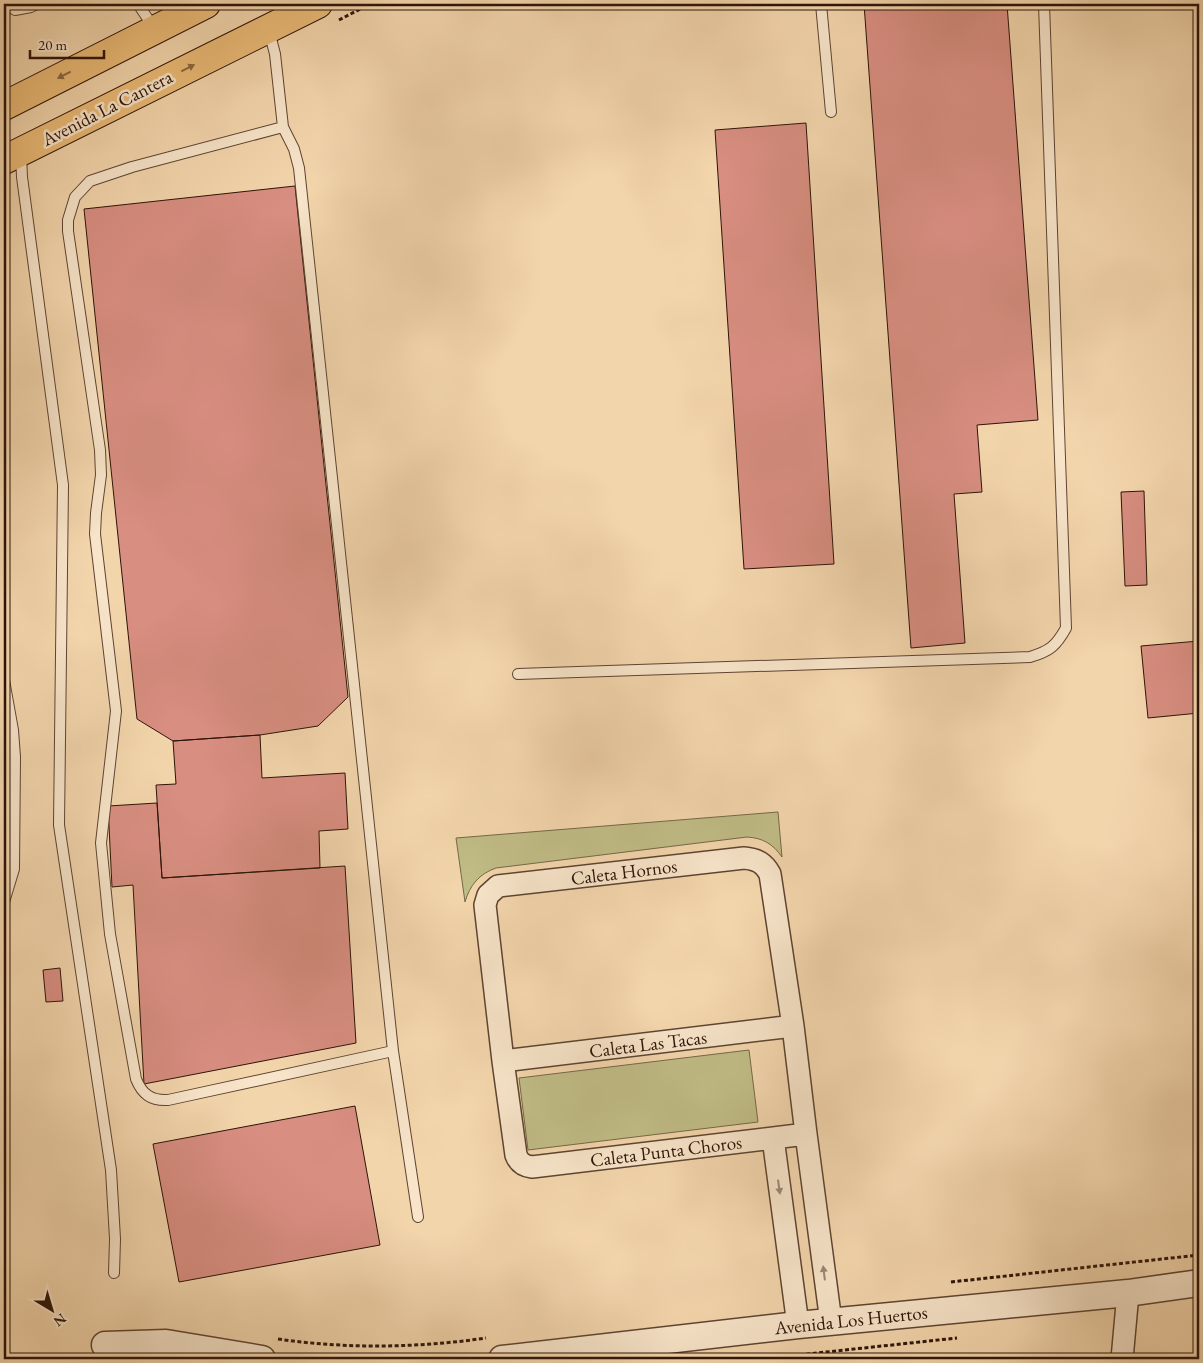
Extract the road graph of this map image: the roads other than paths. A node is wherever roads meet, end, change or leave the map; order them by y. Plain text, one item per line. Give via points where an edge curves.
1 (8, 4) edge
2 (37, 4) edge
3 (138, 4) edge
4 (206, 4) edge
5 (318, 4) edge
6 (821, 4) edge
7 (1044, 4) edge
8 (268, 28) junction
9 (155, 29) junction
10 (4, 106) edge
11 (831, 112) dead end
12 (283, 127) junction
13 (12, 156) edge
14 (518, 674) dead end
15 (4, 680) edge
16 (4, 902) edge
17 (792, 1026) junction
18 (393, 1051) junction
19 (503, 1061) junction
20 (806, 1134) junction
21 (772, 1138) junction
22 (418, 1217) dead end
23 (114, 1273) dead end
24 (1199, 1284) edge
25 (1128, 1293) junction
26 (831, 1322) junction
27 (798, 1325) junction
28 (497, 1348) edge
29 (267, 1349) edge
30 (112, 1350) edge
31 (1122, 1359) edge

1 - 2 lane via 15,10
3 - 9 lane
4 - 9 highway
5 - 8 highway, Avenida La Cantera
6 - 11 lane
7 - 14 lane via 1066,628 1058,641 1047,652 1030,657
8 - 12 lane via 275,54
13 -> 8 highway, Avenida La Cantera
9 -> 10 highway
12 - 18 lane via 299,168
12 - 18 lane via 132,166 90,181 75,197 68,220 100,450 95,534 116,711 101,843 110,934 136,1079 139,1088 152,1099 168,1100
13 - 23 lane via 22,177 63,485 59,825 111,1170
15 - 16 lane via 14,730 15,757 14,869
17 - 19 street, Caleta Las Tacas
17 - 19 street, Caleta Hornos via 770,874 762,863 754,859 498,886 488,895 485,906
17 - 20 street
18 - 22 lane
19 - 21 street, Caleta Punta Choros via 516,1156 526,1166
20 - 21 street, Caleta Punta Choros
26 -> 20 street
21 -> 27 street
24 - 25 street, Avenida Los Huertos
25 - 26 street, Avenida Los Huertos
25 - 31 street
26 - 27 street, Avenida Los Huertos
27 - 28 street, Avenida Los Huertos
29 - 30 street via 166,1343

